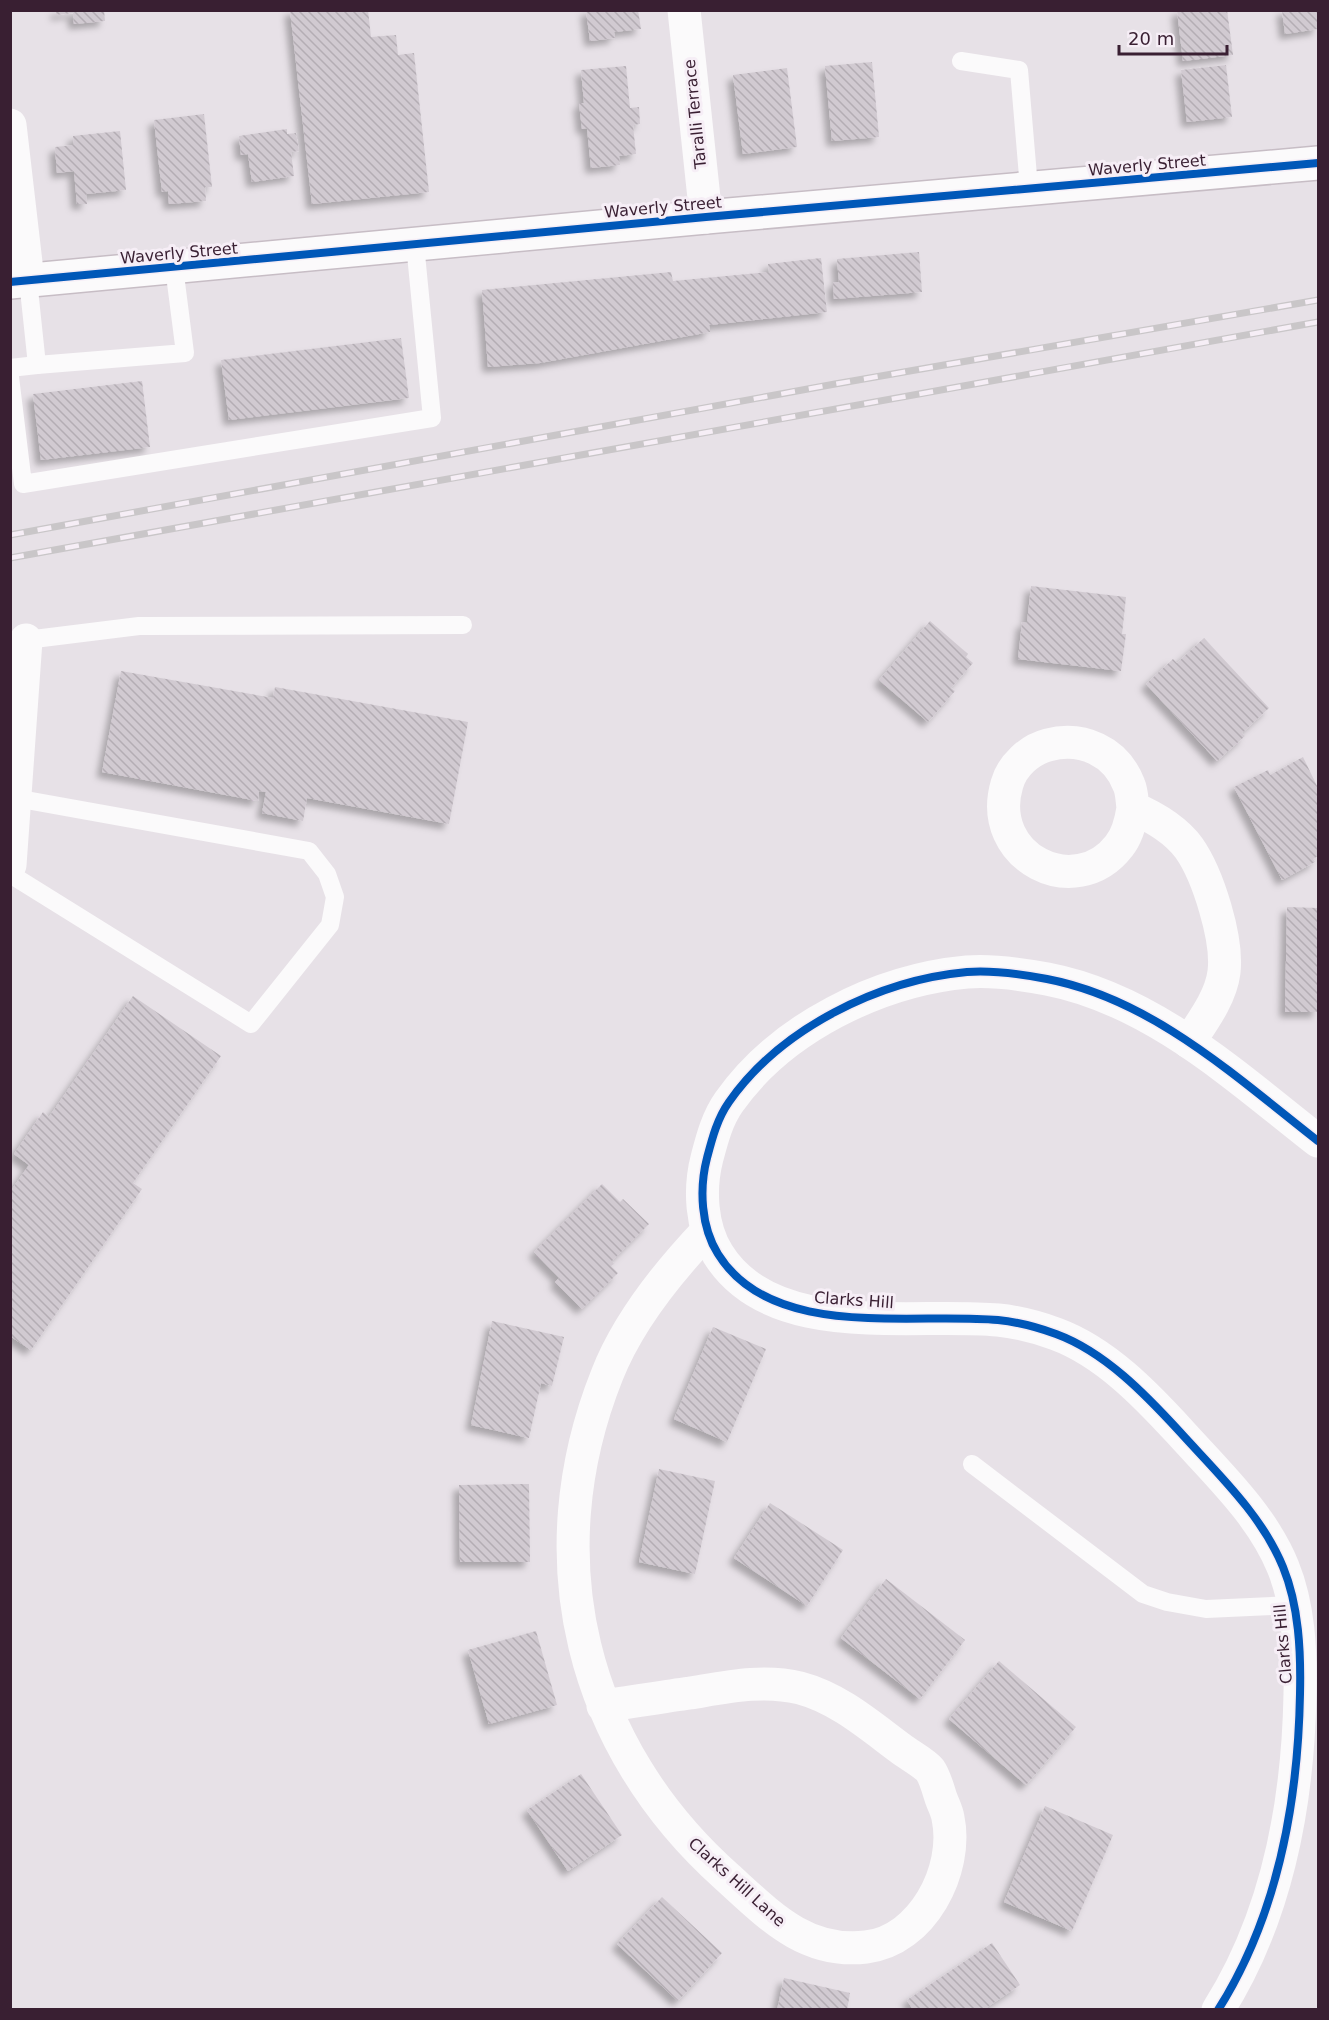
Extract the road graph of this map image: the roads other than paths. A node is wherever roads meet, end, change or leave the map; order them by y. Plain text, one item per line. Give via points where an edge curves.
1 (684, 10) edge
2 (961, 61) dead end
3 (10, 125) edge
4 (1318, 164) edge
5 (1029, 188) junction
6 (706, 217) junction
7 (415, 244) junction
8 (174, 267) junction
9 (19, 281) edge
10 (37, 365) junction
11 (10, 368) edge
12 (10, 377) edge
13 (464, 625) dead end
14 (26, 640) joint
15 (15, 743) edge
16 (15, 798) junction
17 (1133, 808) dead end
18 (10, 865) edge
19 (10, 874) edge
20 (1189, 1042) junction
21 (1318, 1141) edge
22 (707, 1231) junction
23 (972, 1464) dead end
24 (1294, 1605) junction
25 (603, 1706) junction
26 (1218, 2010) edge

1 - 6 street, Taralli Terrace
2 - 5 lane via 1019,70
3 - 9 street
4 - 5 street, Waverly Street
5 - 6 street, Waverly Street
6 - 7 street, Waverly Street
7 - 8 street, Waverly Street
7 - 12 lane via 432,418 23,484
8 - 9 street, Waverly Street
8 - 10 lane via 185,353
9 - 10 lane
10 - 11 lane
13 - 14 lane via 138,626
14 - 15 street
15 - 16 street
16 - 18 street
16 - 19 lane via 309,851 327,874 335,897 330,925 251,1024
17 - 20 street via 1153,816 1189,848 1213,901 1223,940 1224,972 1216,995
20 - 21 street, Clarks Hill
20 - 22 street, Clarks Hill via 1122,1003 1089,989 1011,973 936,976 858,1000 785,1044 727,1105 712,1135 704,1169
22 - 24 street, Clarks Hill via 719,1256 737,1277 762,1295 792,1308 825,1315 1003,1320 1063,1336 1090,1352 1166,1417 1243,1504 1283,1566
22 - 25 street, Clarks Hill Lane via 640,1312 608,1372 585,1437 573,1504 573,1573 583,1641
23 - 24 lane via 1143,1594 1206,1609
24 - 26 street, Clarks Hill via 1301,1675 1292,1808 1258,1927
25 - 25 street, Clarks Hill Lane via 773,1683 826,1697 850,1711 931,1771 949,1819 949,1858 926,1911 902,1934 871,1947 837,1949 806,1940 769,1914 673,1824 633,1768

